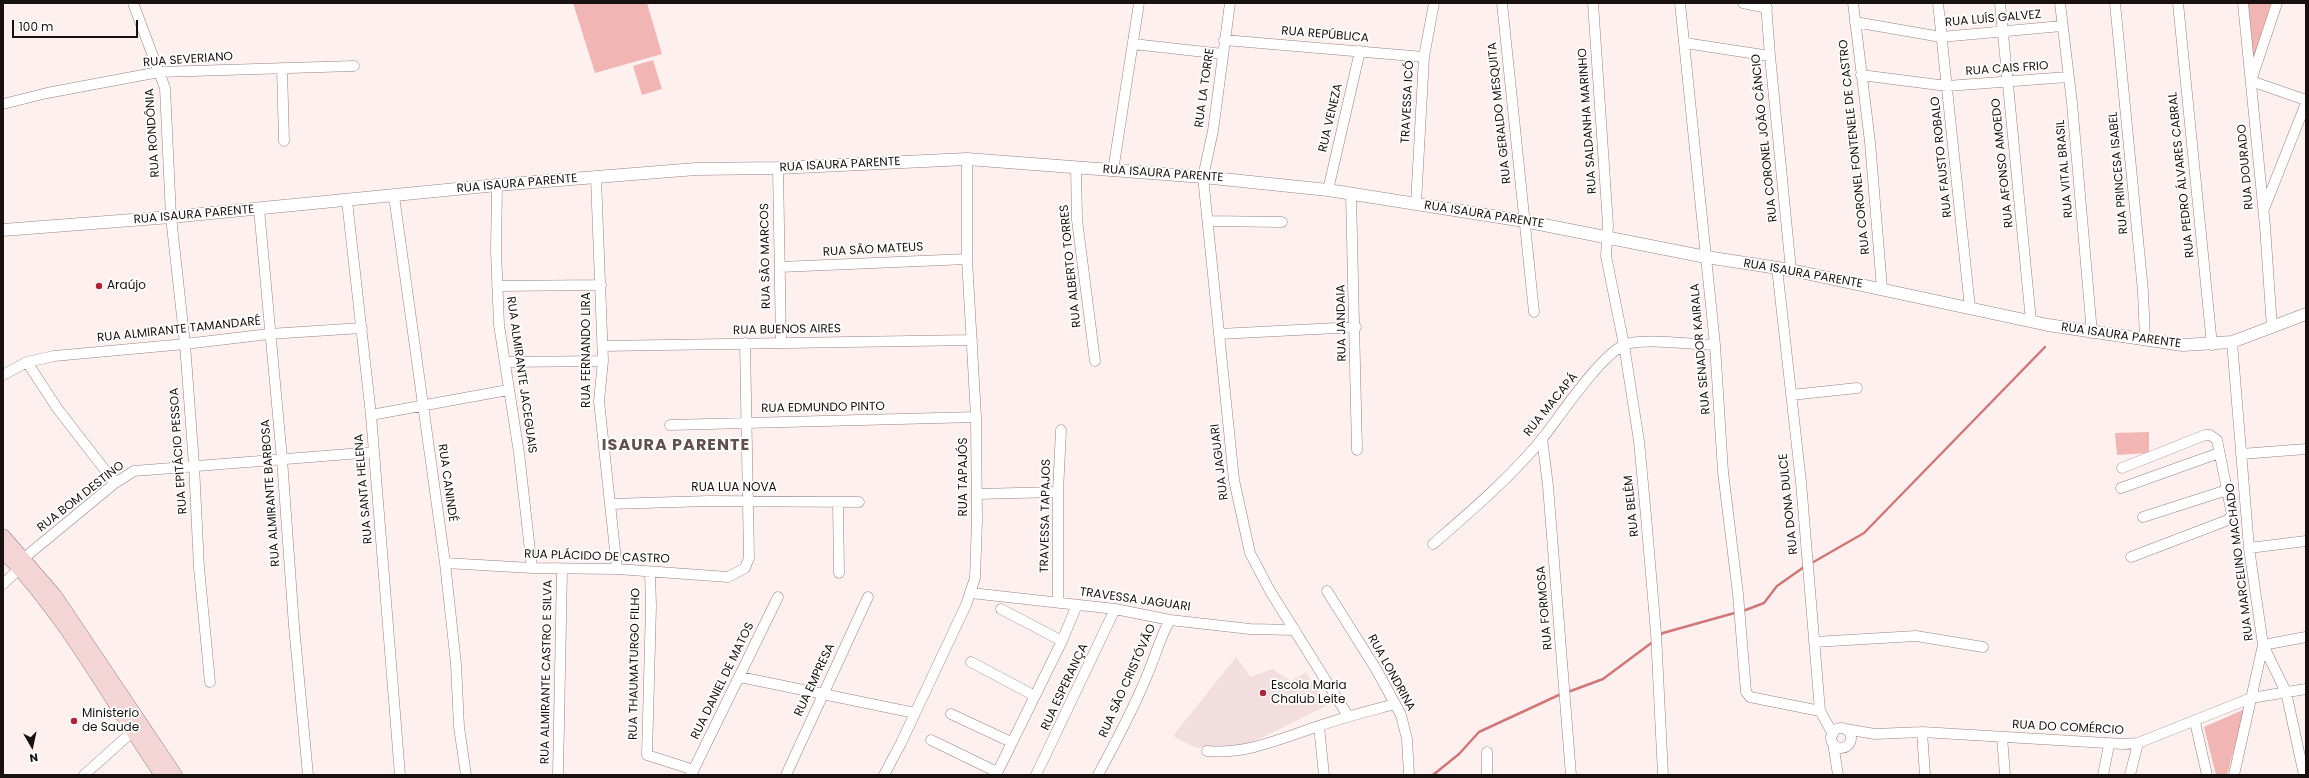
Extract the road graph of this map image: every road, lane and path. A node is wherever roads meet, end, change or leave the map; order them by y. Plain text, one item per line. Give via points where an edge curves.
1 (133, 3) edge
2 (1139, 3) edge
3 (1230, 3) edge
4 (1434, 3) edge
5 (1502, 3) edge
6 (1593, 3) edge
7 (1680, 3) edge
8 (1743, 3) edge
9 (1853, 3) edge
10 (1938, 3) edge
11 (2000, 3) edge
12 (2060, 3) edge
13 (2115, 3) edge
14 (2178, 3) edge
15 (2242, 3) edge
16 (2277, 3) edge
17 (1767, 5) edge
18 (1855, 22) junction
19 (2062, 26) junction
20 (2003, 32) junction
21 (1941, 37) junction
22 (1224, 40) junction
23 (1133, 44) junction
24 (1684, 44) junction
25 (1360, 51) junction
26 (1224, 54) junction
27 (1770, 56) junction
28 (1424, 57) junction
29 (354, 66) dead end
30 (282, 68) junction
31 (159, 72) junction
32 (1861, 75) junction
33 (2068, 77) junction
34 (2251, 81) junction
35 (2008, 83) junction
36 (1948, 86) junction
37 (2306, 100) edge
38 (2306, 103) edge
39 (3, 104) edge
40 (284, 141) dead end
41 (968, 159) junction
42 (778, 168) junction
43 (1076, 168) junction
44 (1113, 171) junction
45 (1203, 177) junction
46 (596, 178) junction
47 (497, 185) junction
48 (1328, 190) junction
49 (1351, 195) junction
50 (394, 196) junction
51 (347, 201) junction
52 (1416, 204) junction
53 (259, 209) junction
54 (2263, 212) junction
55 (171, 217) junction
56 (1524, 221) junction
57 (1208, 222) junction
58 (1282, 222) dead end
59 (3, 230) edge
60 (1608, 238) junction
61 (1706, 257) junction
62 (967, 259) junction
63 (780, 267) junction
64 (1777, 268) junction
65 (1791, 270) junction
66 (601, 285) junction
67 (497, 286) junction
68 (1882, 288) junction
69 (1970, 308) junction
70 (1534, 312) dead end
71 (2305, 312) edge
72 (2031, 321) junction
73 (1356, 327) junction
74 (362, 328) junction
75 (2272, 328) junction
76 (2092, 333) junction
77 (270, 334) junction
78 (1219, 334) junction
79 (972, 340) junction
80 (2145, 340) junction
81 (781, 342) junction
82 (2232, 342) junction
83 (745, 343) junction
84 (185, 344) junction
85 (1624, 345) junction
86 (2212, 345) junction
87 (603, 346) junction
88 (1715, 346) junction
89 (603, 361) junction
90 (1095, 361) dead end
91 (26, 362) junction
92 (506, 362) junction
93 (3, 375) edge
94 (1857, 388) dead end
95 (508, 390) junction
96 (1791, 395) junction
97 (424, 406) junction
98 (371, 415) junction
99 (976, 417) junction
100 (746, 423) junction
101 (670, 425) dead end
102 (1061, 430) dead end
103 (1542, 438) junction
104 (2306, 449) edge
105 (1357, 450) dead end
106 (374, 452) junction
107 (2219, 453) junction
108 (2241, 454) junction
109 (282, 459) junction
110 (194, 465) junction
111 (2122, 468) dead end
112 (115, 482) junction
113 (2121, 488) dead end
114 (1058, 492) junction
115 (2228, 493) junction
116 (977, 494) junction
117 (2244, 495) junction
118 (747, 501) junction
119 (838, 502) junction
120 (859, 502) dead end
121 (610, 504) junction
122 (2245, 508) junction
123 (2231, 510) junction
124 (2143, 517) dead end
125 (3, 536) edge
126 (2306, 541) edge
127 (1433, 544) dead end
128 (2249, 548) junction
129 (3, 551) edge
130 (2131, 557) dead end
131 (22, 563) junction
132 (445, 563) junction
133 (532, 568) junction
134 (562, 569) junction
135 (617, 569) junction
136 (650, 572) junction
137 (839, 573) dead end
138 (3, 584) edge
139 (1328, 591) dead end
140 (971, 593) junction
141 (778, 597) dead end
142 (868, 597) dead end
143 (1058, 602) junction
144 (1077, 605) junction
145 (1001, 609) dead end
146 (1115, 609) junction
147 (1170, 620) junction
148 (1295, 630) junction
149 (2306, 637) edge
150 (1062, 641) junction
151 (1814, 642) junction
152 (2262, 645) junction
153 (1983, 647) dead end
154 (971, 662) dead end
155 (740, 677) junction
156 (210, 682) dead end
157 (2306, 689) edge
158 (2286, 692) junction
159 (822, 694) junction
160 (1035, 696) junction
161 (2251, 698) junction
162 (1395, 704) junction
163 (1820, 711) junction
164 (916, 713) junction
165 (951, 714) dead end
166 (1348, 716) junction
167 (2195, 722) junction
168 (1320, 726) junction
169 (1845, 729) junction
170 (132, 732) junction
171 (1922, 732) junction
172 (1875, 734) junction
173 (2002, 737) junction
174 (1833, 739) junction
175 (931, 740) dead end
176 (1011, 742) junction
177 (1849, 743) junction
178 (2138, 743) junction
179 (2109, 745) junction
180 (1206, 751) dead end
181 (1487, 752) dead end
182 (693, 772) edge
183 (1838, 773) edge
184 (996, 774) edge
185 (84, 775) edge
186 (162, 775) edge
187 (175, 775) edge
188 (308, 775) edge
189 (400, 775) edge
190 (466, 775) edge
191 (558, 775) edge
192 (786, 775) edge
193 (884, 775) edge
194 (1036, 775) edge
195 (1098, 775) edge
196 (1324, 775) edge
197 (1409, 775) edge
198 (1487, 775) edge
199 (1571, 775) edge
200 (1663, 775) edge
201 (1925, 775) edge
202 (2005, 775) edge
203 (2103, 775) edge
204 (2130, 775) edge
205 (2207, 775) edge
206 (2234, 775) edge
207 (2304, 775) edge

1 - 31 street, RUA RONDÔNIA
2 - 23 street
3 - 22 street, RUA LA TORRE
4 - 28 street, TRAVESSA ICÓ
5 - 56 street, RUA GERALDO MESQUITA
6 - 60 street, RUA SALDANHA MARINHO
7 - 24 street, RUA SENADOR KAIRALA
8 - 17 street
9 - 18 street, RUA CORONEL FONTENELE DE CASTRO
10 - 21 street, RUA FAUSTO ROBALO
11 - 20 street, RUA AFONSO AMOEDO
12 - 19 street, RUA VITAL BRASIL
13 - 80 street, RUA PRINCESA ISABEL via 2143,291
14 - 86 street, RUA PEDRO ÁLVARES CABRAL
15 - 34 street, RUA DOURADO
16 - 34 street
17 - 27 street, RUA CORONEL JOÃO CÂNCIO
18 - 21 street, RUA LUÍS GALVEZ
18 - 32 street, RUA CORONEL FONTENELE DE CASTRO
19 - 20 street, RUA LUÍS GALVEZ
19 - 33 street, RUA VITAL BRASIL
20 - 21 street, RUA LUÍS GALVEZ
20 - 35 street, RUA AFONSO AMOEDO
21 - 36 street, RUA FAUSTO ROBALO
22 - 25 street, RUA REPÚBLICA
22 - 26 street, RUA LA TORRE
23 - 26 street
23 - 44 street
24 - 27 street
24 - 61 street, RUA SENADOR KAIRALA
25 - 28 street, RUA REPÚBLICA
25 - 48 street, RUA VENEZA
26 - 45 street, RUA LA TORRE via 1213,131
27 - 65 street, RUA CORONEL JOÃO CÂNCIO
28 - 52 street, TRAVESSA ICÓ
29 - 30 street, RUA SEVERIANO
30 - 31 street, RUA SEVERIANO
30 - 40 street
31 - 39 street, RUA SEVERIANO
31 - 55 street, RUA RONDÔNIA via 164,88
32 - 36 street, RUA CAIS FRIO
32 - 68 street, RUA CORONEL FONTENELE DE CASTRO via 1870,142
33 - 35 street, RUA CAIS FRIO
33 - 76 street, RUA VITAL BRASIL
34 - 37 street
34 - 54 street, RUA DOURADO
35 - 36 street, RUA CAIS FRIO
35 - 72 street, RUA AFONSO AMOEDO
36 - 69 street, RUA FAUSTO ROBALO
38 - 54 street
41 - 42 street, RUA ISAURA PARENTE
41 - 43 street, RUA ISAURA PARENTE
41 - 62 street, RUA TAPAJÓS
42 - 46 street, RUA ISAURA PARENTE via 696,169
42 - 63 street, RUA SÃO MARCOS
43 - 44 street, RUA ISAURA PARENTE
43 - 90 street, RUA ALBERTO TORRES via 1077,220
44 - 45 street, RUA ISAURA PARENTE
45 - 48 street, RUA ISAURA PARENTE
45 - 57 street, RUA JAGUARI
46 - 47 street, RUA ISAURA PARENTE
46 - 66 street, RUA FERNANDO LIRA
47 - 50 street, RUA ISAURA PARENTE
47 - 67 street, RUA ALMIRANTE JACEGUAIS
48 - 49 street, RUA ISAURA PARENTE
49 - 52 street, RUA ISAURA PARENTE
49 - 73 street, RUA JANDAIA
50 - 51 street, RUA ISAURA PARENTE
50 - 97 street, RUA CANINDÉ
51 - 53 street, RUA ISAURA PARENTE
51 - 74 street, RUA SANTA HELENA
52 - 56 street, RUA ISAURA PARENTE
53 - 55 street, RUA ISAURA PARENTE
53 - 77 street, RUA ALMIRANTE BARBOSA
54 - 75 street, RUA DOURADO
55 - 59 street, RUA ISAURA PARENTE
55 - 84 street, RUA EPITÁCIO PESSOA
56 - 60 street, RUA ISAURA PARENTE
56 - 70 street, RUA GERALDO MESQUITA
57 - 58 street
57 - 78 street, RUA JAGUARI
60 - 61 street, RUA ISAURA PARENTE
60 - 85 street, RUA BELÉM via 1606,256
61 - 64 street, RUA ISAURA PARENTE
61 - 88 street, RUA SENADOR KAIRALA
62 - 63 street, RUA SÃO MATEUS
62 - 79 street, RUA TAPAJÓS
63 - 81 street, RUA SÃO MARCOS
64 - 65 street, RUA ISAURA PARENTE
64 - 96 street, RUA DONA DULCE
65 - 68 street, RUA ISAURA PARENTE
66 - 67 street
66 - 87 street, RUA FERNANDO LIRA
67 - 92 street, RUA ALMIRANTE JACEGUAIS via 499,325
68 - 69 street, RUA ISAURA PARENTE
69 - 72 street, RUA ISAURA PARENTE
71 - 75 street, RUA ISAURA PARENTE
72 - 76 street, RUA ISAURA PARENTE
73 - 78 street
73 - 105 street, RUA JANDAIA
74 - 77 street, RUA ALMIRANTE TAMANDARÉ
74 - 98 street, RUA SANTA HELENA
75 - 82 street, RUA ISAURA PARENTE
76 - 80 street, RUA ISAURA PARENTE
77 - 84 street, RUA ALMIRANTE TAMANDARÉ
77 - 109 street, RUA ALMIRANTE BARBOSA
78 - 148 street, RUA JAGUARI via 1234,480 1245,535 1258,571
79 - 81 street, RUA BUENOS AIRES
79 - 99 street, RUA TAPAJÓS
80 - 86 street, RUA ISAURA PARENTE via 2183,345
81 - 83 street, RUA BUENOS AIRES
82 - 86 street, RUA ISAURA PARENTE
82 - 108 street, RUA MARCELINO MACHADO
83 - 87 street, RUA BUENOS AIRES
83 - 100 street
84 - 91 street, RUA ALMIRANTE TAMANDARÉ via 91,351
84 - 110 street, RUA EPITÁCIO PESSOA
85 - 88 street via 1646,342
85 - 103 street, RUA MACAPÁ via 1605,360
85 - 200 street, RUA BELÉM via 1638,441 1656,632
87 - 89 street, RUA FERNANDO LIRA
88 - 163 street, RUA SENADOR KAIRALA via 1723,472 1739,603 1746,692 1750,697
89 - 92 street
89 - 121 street, RUA FERNANDO LIRA via 599,401
91 - 93 street, RUA ALMIRANTE TAMANDARÉ
91 - 112 street via 57,408
92 - 95 street, RUA ALMIRANTE JACEGUAIS
94 - 96 street
95 - 97 street
95 - 133 street, RUA ALMIRANTE JACEGUAIS via 520,461
96 - 151 street, RUA DONA DULCE
97 - 98 street
97 - 132 street, RUA CANINDÉ
98 - 106 street, RUA SANTA HELENA
99 - 100 street, RUA EDMUNDO PINTO
99 - 116 street, RUA TAPAJÓS
100 - 101 street, RUA EDMUNDO PINTO
100 - 118 street
102 - 114 street, TRAVESSA TAPAJOS
103 - 127 street, RUA MACAPÁ via 1497,489
103 - 199 street, RUA FORMOSA via 1567,705
104 - 108 street
106 - 109 street, RUA BOM DESTINO
106 - 189 street, RUA SANTA HELENA
107 - 111 street via 2217,440 2205,435
107 - 113 street
107 - 115 street
108 - 117 street, RUA MARCELINO MACHADO
109 - 110 street, RUA BOM DESTINO
109 - 188 street, RUA ALMIRANTE BARBOSA
110 - 112 street, RUA BOM DESTINO via 134,471
110 - 156 street, RUA EPITÁCIO PESSOA via 200,575
112 - 131 street, RUA BOM DESTINO
114 - 116 street
114 - 143 street, TRAVESSA TAPAJOS
115 - 117 street
115 - 123 street
115 - 124 street
116 - 140 street, RUA TAPAJÓS via 976,564
117 - 122 street, RUA MARCELINO MACHADO
118 - 119 street, RUA LUA NOVA
118 - 121 street, RUA LUA NOVA
118 - 136 street, RUA PLÁCIDO DE CASTRO via 749,558 745,568 728,577
119 - 120 street, RUA LUA NOVA
119 - 137 street
121 - 135 street, RUA FERNANDO LIRA
122 - 123 street
122 - 128 street, RUA MARCELINO MACHADO
123 - 130 street via 2232,515 2228,520
125 - 131 main road
126 - 128 street
128 - 152 street, RUA MARCELINO MACHADO
129 - 131 main road
131 - 138 street, RUA BOM DESTINO
131 - 170 main road
131 - 187 main road via 56,596
132 - 133 street, RUA PLÁCIDO DE CASTRO
132 - 190 street, RUA CANINDÉ via 456,664 459,727
133 - 134 street, RUA PLÁCIDO DE CASTRO
134 - 135 street, RUA PLÁCIDO DE CASTRO
134 - 191 street, RUA ALMIRANTE CASTRO E SILVA
135 - 136 street, RUA PLÁCIDO DE CASTRO
136 - 182 street, RUA THAUMATURGO FILHO via 652,606 647,755
139 - 162 street, RUA LONDRINA
140 - 143 street, TRAVESSA JAGUARI
140 - 164 street, RUA TAPAJÓS
141 - 155 street, RUA DANIEL DE MATOS
142 - 159 street, RUA EMPRESA
143 - 144 street, TRAVESSA JAGUARI
144 - 146 street, TRAVESSA JAGUARI
144 - 150 street
145 - 150 street
146 - 147 street, TRAVESSA JAGUARI
146 - 194 street, RUA ESPERANÇA
147 - 148 street, TRAVESSA JAGUARI via 1250,629
147 - 195 street, RUA SÃO CRISTÓVÃO via 1160,637 1126,723
148 - 166 street, RUA JAGUARI
149 - 152 street
150 - 160 street
151 - 153 street via 1916,636
151 - 163 street, RUA DONA DULCE
152 - 158 street
152 - 161 street, RUA MARCELINO MACHADO
154 - 160 street
155 - 159 street
155 - 182 street, RUA DANIEL DE MATOS
157 - 158 street, RUA DO COMÉRCIO
158 - 161 street, RUA DO COMÉRCIO
158 - 207 street
159 - 164 street
159 - 192 street, RUA EMPRESA
160 - 176 street
161 - 167 street, RUA DO COMÉRCIO
161 - 206 street, RUA MARCELINO MACHADO
162 - 166 street
162 - 197 street, RUA LONDRINA via 1405,730
163 - 174 street, RUA DONA DULCE
164 - 193 street, RUA TAPAJÓS
165 - 176 street
166 - 168 street
167 - 178 street, RUA DO COMÉRCIO
167 - 205 street
168 - 180 street via 1244,750 1224,753
168 - 196 street
169 - 172 street, RUA DO COMÉRCIO
169 - 174 street via 1836,729
169 - 177 street via 1849,732
170 - 185 street
170 - 186 main road
171 - 172 street, RUA DO COMÉRCIO
171 - 173 street, RUA DO COMÉRCIO
171 - 201 street
172 - 177 street, RUA DO COMÉRCIO
173 - 179 street, RUA DO COMÉRCIO
173 - 202 street
174 - 177 street via 1838,747
174 - 183 street, RUA DONA DULCE
175 - 184 street
176 - 184 street
177 - 183 street
178 - 179 street, RUA DO COMÉRCIO
178 - 204 street
179 - 203 street
181 - 198 street

